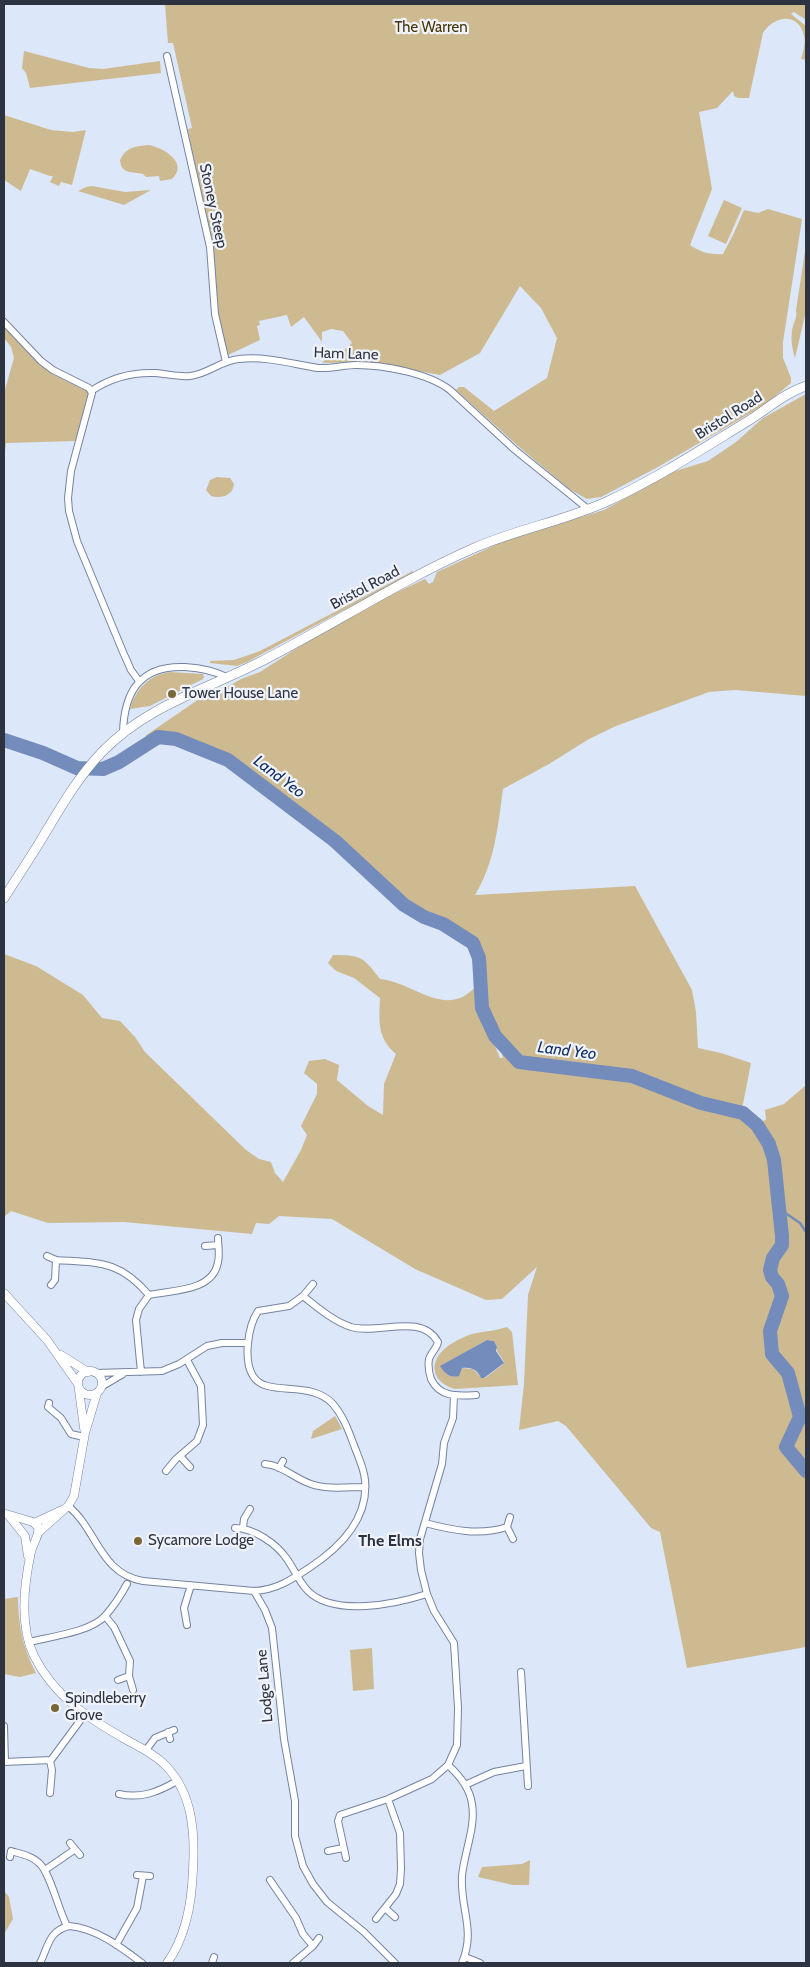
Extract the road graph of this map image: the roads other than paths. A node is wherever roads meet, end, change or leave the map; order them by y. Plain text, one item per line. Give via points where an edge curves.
1 (167, 56) dead end
2 (4, 322) edge
3 (226, 362) junction
4 (806, 386) edge
5 (91, 391) junction
6 (588, 509) junction
7 (226, 677) junction
8 (139, 681) junction
9 (123, 733) junction
10 (4, 898) edge
11 (205, 1246) dead end
12 (47, 1256) dead end
13 (56, 1260) junction
14 (313, 1284) dead end
15 (51, 1285) dead end
16 (4, 1293) edge
17 (148, 1295) junction
18 (303, 1296) junction
19 (247, 1343) junction
20 (52, 1347) junction
21 (187, 1360) junction
22 (92, 1372) junction
23 (129, 1372) junction
24 (141, 1372) junction
25 (78, 1386) junction
26 (99, 1390) junction
27 (476, 1395) dead end
28 (454, 1396) junction
29 (49, 1403) dead end
30 (85, 1435) junction
31 (180, 1456) junction
32 (283, 1460) dead end
33 (265, 1464) dead end
34 (190, 1467) dead end
35 (279, 1468) junction
36 (166, 1472) dead end
37 (366, 1487) junction
38 (67, 1507) junction
39 (250, 1509) dead end
40 (5, 1512) edge
41 (510, 1517) dead end
42 (32, 1522) junction
43 (425, 1524) junction
44 (507, 1527) junction
45 (235, 1528) dead end
46 (243, 1528) junction
47 (24, 1534) junction
48 (38, 1534) junction
49 (513, 1539) dead end
50 (29, 1565) junction
51 (297, 1576) junction
52 (127, 1584) dead end
53 (191, 1585) junction
54 (254, 1591) junction
55 (427, 1594) junction
56 (105, 1616) junction
57 (187, 1625) dead end
58 (29, 1642) junction
59 (521, 1672) dead end
60 (129, 1676) junction
61 (118, 1680) dead end
62 (133, 1690) dead end
63 (85, 1714) junction
64 (4, 1726) edge
65 (170, 1739) dead end
66 (146, 1750) junction
67 (50, 1761) junction
68 (4, 1762) edge
69 (448, 1765) junction
70 (526, 1766) junction
71 (177, 1782) junction
72 (465, 1785) junction
73 (528, 1786) dead end
74 (48, 1788) dead end
75 (119, 1794) dead end
76 (388, 1799) junction
77 (70, 1843) dead end
78 (343, 1848) junction
79 (74, 1850) junction
80 (328, 1851) dead end
81 (80, 1855) dead end
82 (10, 1857) dead end
83 (346, 1858) dead end
84 (45, 1870) junction
85 (143, 1876) dead end
86 (270, 1880) dead end
87 (385, 1908) junction
88 (395, 1917) dead end
89 (376, 1918) dead end
90 (67, 1926) junction
91 (320, 1938) dead end
92 (116, 1945) junction
93 (313, 1946) junction
94 (464, 1960) edge
95 (40, 1963) edge
96 (142, 1963) edge
97 (167, 1963) edge
98 (293, 1963) edge
99 (395, 1963) edge
100 (480, 1963) edge

1 - 3 street, Stoney Steep via 210,247 215,314
2 - 5 street via 41,361
3 - 5 street, Ham Lane via 195,375 131,375 108,381
3 - 6 street, Ham Lane via 258,358 324,368 363,365 427,377 450,390 515,450
4 - 6 main road, Bristol Road via 658,476
5 - 8 street via 71,471 68,511 119,644
6 - 7 main road, Bristol Road via 472,549
7 - 8 street via 210,670 173,667 154,671
7 - 9 main road, Bristol Road via 160,708
8 - 9 street via 125,710
9 - 10 main road, Bristol Road via 83,774
11 - 17 street via 218,1242 219,1259 212,1276 204,1283
12 - 13 street
13 - 15 street via 55,1278
13 - 17 street via 116,1268 134,1278
14 - 18 street
16 - 20 street
17 - 24 street via 138,1309 136,1320
18 - 19 street via 286,1307 258,1311
18 - 28 street via 333,1318 352,1327 410,1326 428,1331 438,1343 429,1362 430,1376 440,1390
19 - 21 street via 212,1344
19 - 37 street via 251,1370 259,1382 276,1388 309,1390 321,1394 332,1404 348,1430 364,1472
20 - 22 street via 71,1362
20 - 25 street
21 - 24 street via 162,1371
21 - 31 street via 201,1386 203,1425 196,1441
22 - 23 street
22 - 25 street via 82,1375
22 - 26 street via 100,1377
23 - 24 street
23 - 26 street
25 - 26 street via 86,1395
25 - 30 street
26 - 30 street
27 - 28 street
28 - 43 street via 453,1418
29 - 30 street via 48,1407 59,1416 71,1434
30 - 38 street via 74,1496
31 - 34 street
31 - 36 street
32 - 35 street
33 - 35 street
35 - 37 street via 315,1485
37 - 51 street via 363,1505 348,1535 326,1556
38 - 42 street
38 - 48 street
38 - 53 street via 78,1515 122,1574 143,1581
39 - 46 street
40 - 42 street
40 - 47 street
41 - 44 street
42 - 47 street via 24,1526
42 - 48 street via 38,1527
43 - 44 street via 461,1532
43 - 55 street via 419,1553
44 - 49 street
45 - 46 street
46 - 51 street via 277,1548
47 - 48 street via 30,1538
47 - 50 street
48 - 50 street
50 - 58 street via 24,1608
51 - 54 street via 273,1589
51 - 55 street via 312,1594 340,1605 392,1604
52 - 56 street
53 - 54 street
53 - 57 street via 185,1603
54 - 99 street, Lodge Lane via 272,1628 284,1739 295,1801 295,1836 303,1866 327,1902
55 - 69 street via 454,1645 458,1737
56 - 58 street via 99,1622
56 - 60 street via 114,1626 130,1661
58 - 63 street via 49,1682
59 - 70 street
60 - 61 street
60 - 62 street
63 - 66 street
63 - 67 street
64 - 68 street
65 - 66 street via 171,1731 154,1738
66 - 71 street via 167,1766
67 - 68 street
67 - 74 street via 52,1770
69 - 72 street
69 - 76 street via 432,1779
70 - 72 street via 494,1772
70 - 73 street
71 - 75 street via 150,1794 126,1799
71 - 97 street via 193,1825 193,1886 185,1922
72 - 94 street via 473,1812 462,1875 469,1933
76 - 78 street via 340,1815
76 - 87 street via 400,1833 401,1869 398,1891
77 - 79 street
78 - 80 street
78 - 83 street
79 - 81 street
79 - 84 street
82 - 84 street via 11,1851 23,1854 36,1860
84 - 90 street
85 - 92 street via 137,1908
86 - 93 street
87 - 88 street
87 - 89 street
90 - 92 street via 75,1926
90 - 95 street via 54,1934
91 - 93 street
92 - 96 street
93 - 98 street
94 - 100 street

